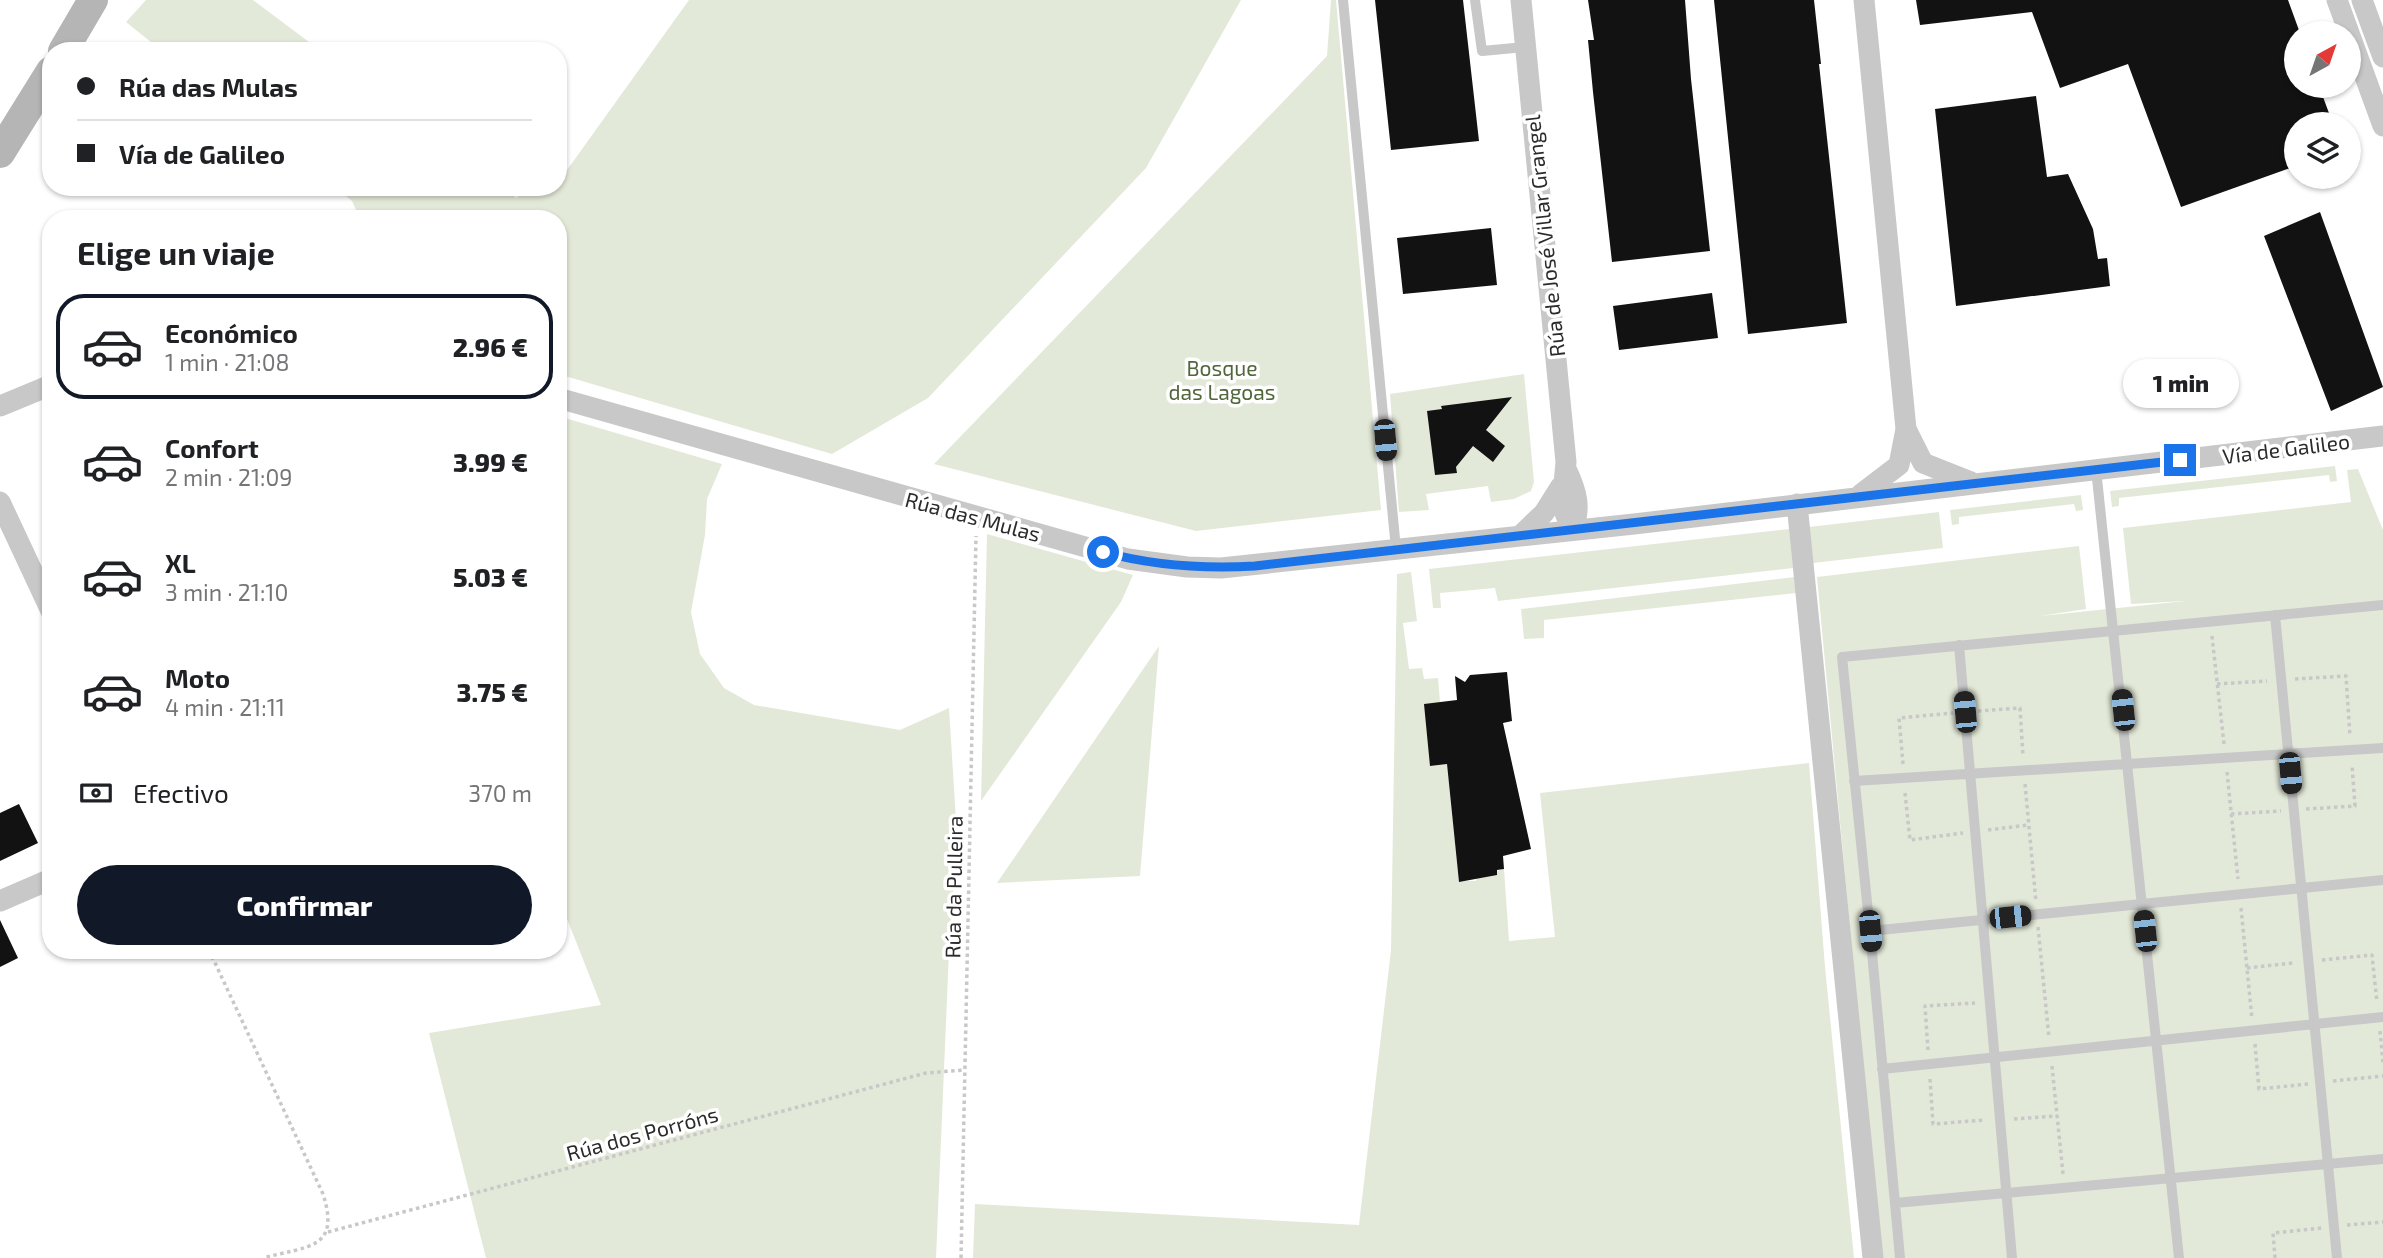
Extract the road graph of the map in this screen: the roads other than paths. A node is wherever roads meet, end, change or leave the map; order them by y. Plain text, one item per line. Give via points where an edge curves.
1 (93, 0) edge
2 (1343, 0) edge
3 (1475, 0) edge
4 (1521, 0) edge
5 (1864, 0) edge
6 (2337, 0) edge
7 (2362, 0) edge
8 (68, 42) edge
9 (1525, 47) junction
10 (2383, 57) edge
11 (42, 84) edge
12 (2383, 126) edge
13 (4, 141) edge
14 (42, 389) edge
15 (567, 401) edge
16 (0, 406) edge
17 (1906, 429) junction
18 (2383, 436) edge
19 (1923, 463) junction
20 (1899, 466) junction
21 (2096, 469) junction
22 (1567, 471) junction
23 (1974, 483) junction
24 (1933, 488) junction
25 (1896, 492) junction
26 (1857, 496) junction
27 (0, 502) edge
28 (1797, 504) junction
29 (1619, 524) junction
30 (1572, 529) junction
31 (1521, 535) junction
32 (1396, 550) junction
33 (42, 592) edge
34 (2383, 605) edge
35 (2275, 615) junction
36 (2114, 629) junction
37 (1959, 645) junction
38 (2383, 748) edge
39 (2288, 754) junction
40 (2128, 764) junction
41 (1970, 774) junction
42 (1854, 781) junction
43 (2383, 880) edge
44 (42, 883) edge
45 (2301, 888) junction
46 (0, 901) edge
47 (2143, 904) junction
48 (1983, 920) junction
49 (1870, 931) junction
50 (2381, 1017) edge
51 (2315, 1024) junction
52 (2157, 1041) junction
53 (1995, 1057) junction
54 (1882, 1069) junction
55 (2383, 1159) edge
56 (2328, 1164) junction
57 (2171, 1178) junction
58 (2007, 1193) junction
59 (1895, 1203) junction
60 (1873, 1258) edge
61 (1900, 1258) edge
62 (2012, 1258) edge
63 (2179, 1258) edge
64 (2337, 1258) edge

1 - 8 main road
2 - 32 lane
3 - 9 lane via 1482,51
4 - 9 street, Rúa de José Villar Grangel
5 - 17 street
6 - 12 street
7 - 10 street
9 - 22 street, Rúa de José Villar Grangel
11 - 13 main road
14 - 16 street
15 - 32 street, Rúa das Mulas via 1128,559 1187,567 1255,566
17 - 19 street
17 - 20 street
18 - 21 street, Vía de Galileo
19 - 20 street
19 - 23 street
19 - 24 street
20 - 25 street
20 - 26 street
21 - 23 street, Vía de Galileo
21 - 36 lane
22 - 29 street, Rúa de José Villar Grangel via 1589,504
22 - 30 street, Rúa de José Villar Grangel via 1562,506
22 - 31 street via 1559,493
23 - 24 street, Vía de Galileo
24 - 25 street, Vía de Galileo
25 - 26 street, Vía de Galileo
26 - 28 street, Vía de Galileo
27 - 33 street
28 - 29 street, Vía de Galileo
28 - 60 street
29 - 30 street, Vía de Galileo
30 - 31 street, Vía de Galileo
31 - 32 street, Vía de Galileo
34 - 35 lane
35 - 36 lane
35 - 39 lane
36 - 37 lane
36 - 40 lane
37 - 41 lane
37 - 42 lane via 1842,657
38 - 39 lane
39 - 40 lane
39 - 45 lane
40 - 41 lane
40 - 47 lane
41 - 42 lane
41 - 48 lane
42 - 49 lane
43 - 45 lane
44 - 46 street
45 - 47 lane
45 - 51 lane
47 - 48 lane
47 - 52 lane
48 - 49 lane
48 - 53 lane
49 - 54 lane
50 - 51 lane
51 - 52 lane
51 - 56 lane
52 - 53 lane
52 - 57 lane
53 - 54 lane
53 - 58 lane
54 - 59 lane
55 - 56 lane
56 - 57 lane
56 - 64 lane
57 - 58 lane
57 - 63 lane
58 - 59 lane
58 - 62 lane
59 - 61 lane

